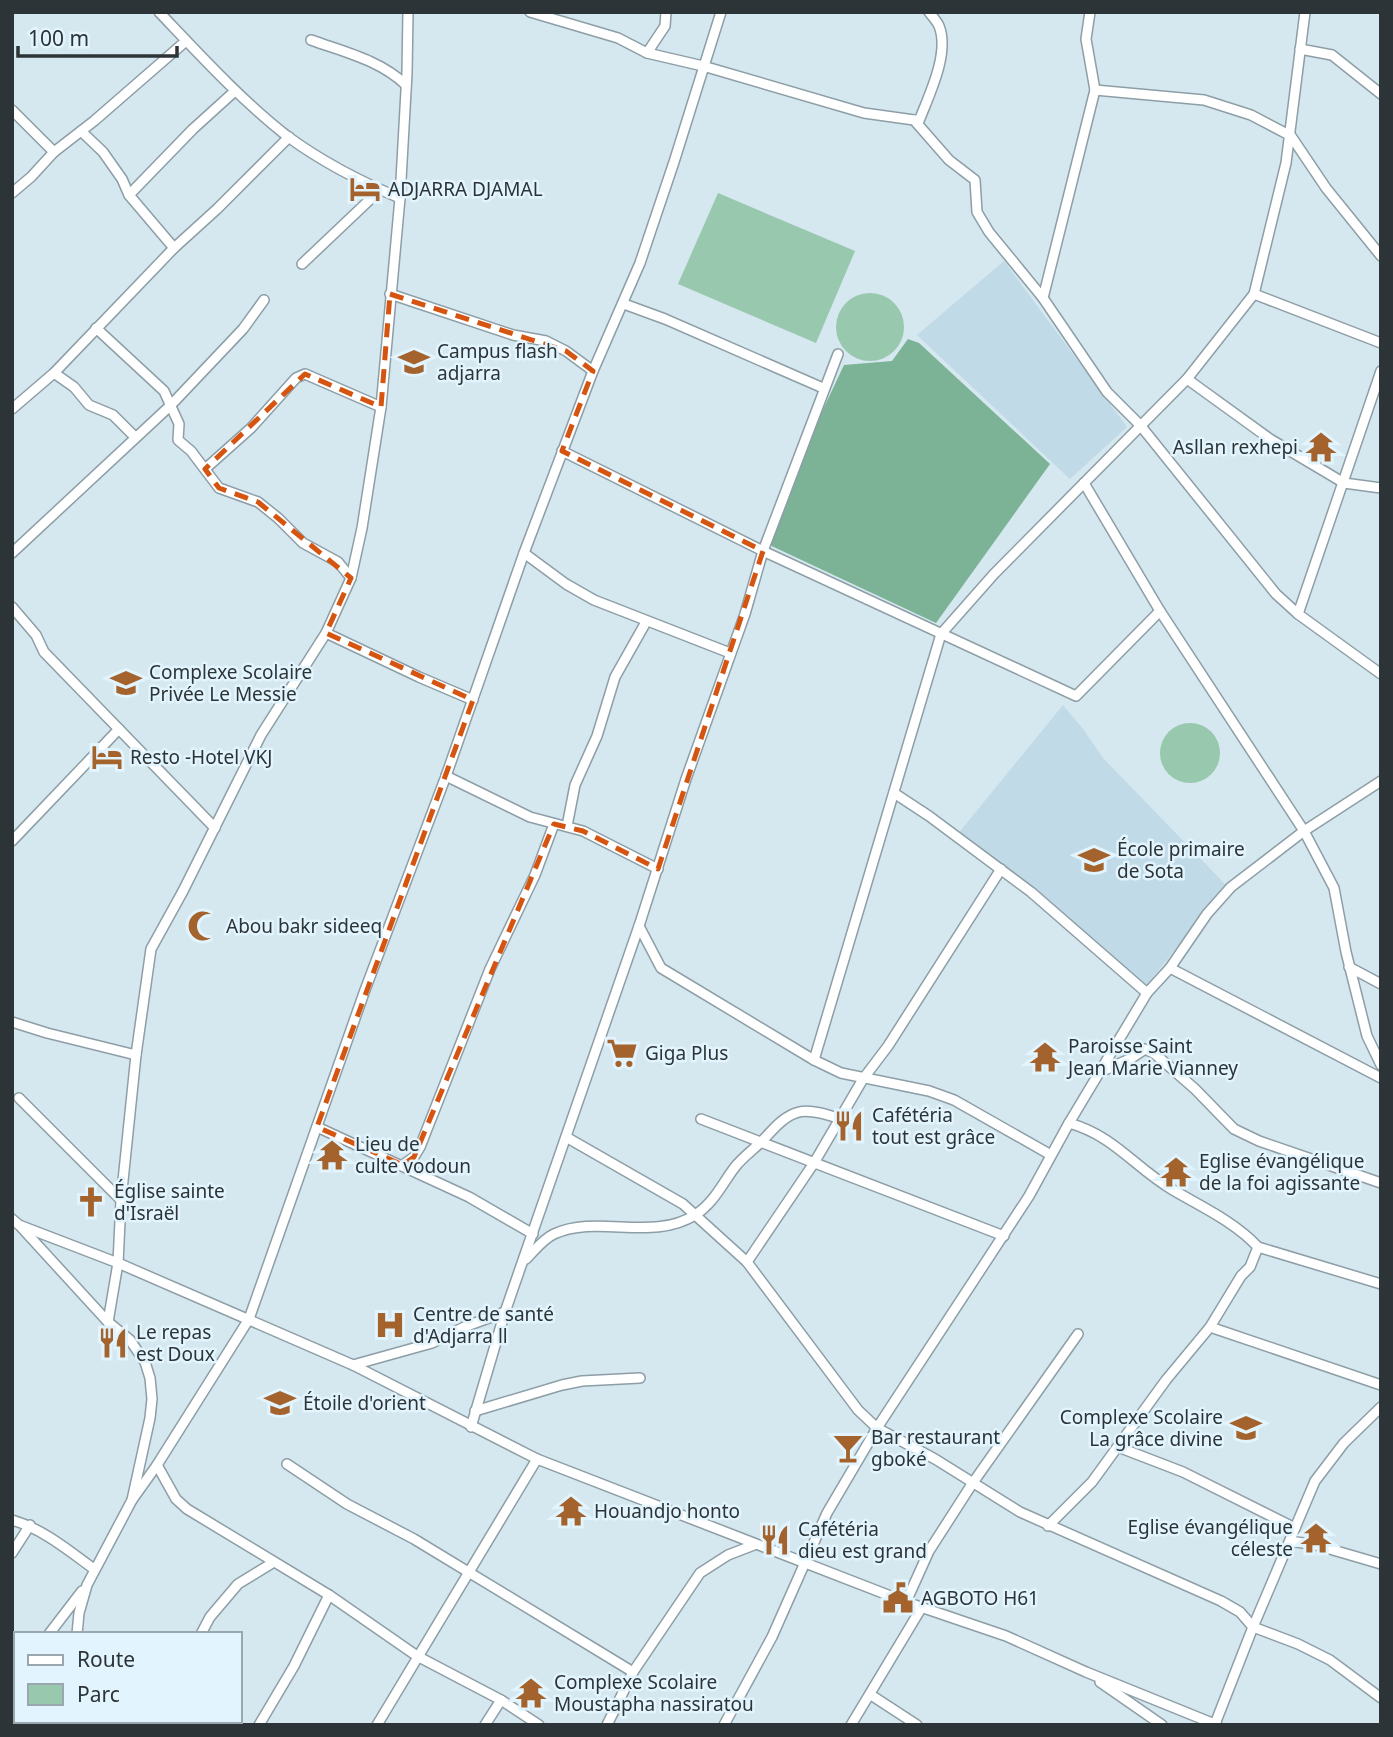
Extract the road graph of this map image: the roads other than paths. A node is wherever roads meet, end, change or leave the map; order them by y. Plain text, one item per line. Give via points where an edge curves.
1 (159, 12) edge
2 (408, 12) edge
3 (530, 12) edge
4 (666, 12) edge
5 (721, 12) edge
6 (929, 12) edge
7 (1090, 12) edge
8 (1296, 12) edge
9 (1305, 16) edge
10 (311, 40) dead end
11 (186, 41) junction
12 (1300, 49) junction
13 (647, 53) junction
14 (703, 66) junction
15 (406, 85) junction
16 (1095, 90) junction
17 (236, 91) junction
18 (1381, 94) edge
19 (12, 110) edge
20 (914, 120) junction
21 (81, 131) junction
22 (1290, 136) junction
23 (289, 137) junction
24 (54, 152) junction
25 (380, 190) junction
26 (12, 192) edge
27 (129, 195) junction
28 (400, 198) junction
29 (174, 248) junction
30 (1381, 256) edge
31 (302, 264) dead end
32 (390, 294) junction
33 (1254, 294) junction
34 (1043, 298) junction
35 (264, 300) dead end
36 (624, 304) junction
37 (96, 328) junction
38 (1381, 343) edge
39 (838, 354) dead end
40 (593, 371) junction
41 (1381, 371) edge
42 (54, 373) junction
43 (1188, 379) junction
44 (823, 388) junction
45 (171, 405) junction
46 (382, 407) junction
47 (12, 409) edge
48 (1140, 425) junction
49 (135, 437) junction
50 (562, 451) junction
51 (205, 468) junction
52 (1084, 483) junction
53 (1344, 483) junction
54 (1381, 488) edge
55 (763, 551) junction
56 (524, 552) junction
57 (12, 553) edge
58 (351, 578) junction
59 (12, 607) edge
60 (1160, 611) junction
61 (1298, 614) junction
62 (646, 622) junction
63 (326, 633) junction
64 (942, 634) junction
65 (730, 653) junction
66 (1381, 674) edge
67 (473, 700) junction
68 (119, 729) junction
69 (446, 776) junction
70 (1381, 781) edge
71 (894, 793) junction
72 (554, 824) junction
73 (567, 826) junction
74 (215, 828) junction
75 (1304, 831) junction
76 (14, 836) edge
77 (658, 869) junction
78 (1001, 869) junction
79 (639, 926) junction
80 (1349, 967) junction
81 (1170, 968) junction
82 (1381, 984) edge
83 (1147, 993) junction
84 (12, 1022) edge
85 (136, 1055) junction
86 (814, 1060) junction
87 (1381, 1065) edge
88 (1100, 1072) junction
89 (863, 1079) junction
90 (1381, 1079) edge
91 (19, 1098) dead end
92 (701, 1119) dead end
93 (841, 1119) junction
94 (1069, 1123) junction
95 (317, 1127) junction
96 (566, 1138) junction
97 (760, 1143) junction
98 (1051, 1155) junction
99 (814, 1163) junction
100 (403, 1165) junction
101 (1381, 1182) edge
102 (121, 1200) junction
103 (697, 1214) junction
104 (16, 1222) edge
105 (533, 1234) junction
106 (1004, 1237) junction
107 (1258, 1247) junction
108 (523, 1262) junction
109 (747, 1262) junction
110 (118, 1263) junction
111 (1381, 1284) edge
112 (505, 1312) junction
113 (249, 1319) junction
114 (108, 1322) junction
115 (1210, 1327) junction
116 (1078, 1334) dead end
117 (352, 1365) junction
118 (640, 1378) dead end
119 (1381, 1385) edge
120 (1381, 1407) edge
121 (475, 1411) junction
122 (471, 1427) junction
123 (877, 1428) junction
124 (1118, 1447) junction
125 (537, 1460) junction
126 (287, 1464) dead end
127 (157, 1465) junction
128 (972, 1483) junction
129 (132, 1500) junction
130 (12, 1520) edge
131 (30, 1525) junction
132 (1048, 1526) junction
133 (1295, 1528) junction
134 (1290, 1541) junction
135 (754, 1545) junction
136 (12, 1553) edge
137 (274, 1562) junction
138 (803, 1563) junction
139 (1381, 1564) edge
140 (94, 1569) junction
141 (470, 1572) junction
142 (87, 1585) junction
143 (329, 1595) junction
144 (906, 1602) junction
145 (922, 1607) junction
146 (1253, 1626) junction
147 (51, 1632) edge
148 (77, 1632) edge
149 (202, 1632) edge
150 (417, 1656) junction
151 (633, 1672) junction
152 (1087, 1672) junction
153 (871, 1695) junction
154 (1381, 1698) edge
155 (500, 1700) junction
156 (1216, 1724) edge
157 (259, 1725) edge
158 (377, 1725) edge
159 (485, 1725) edge
160 (539, 1725) edge
161 (607, 1725) edge
162 (724, 1725) edge
163 (851, 1725) edge
164 (917, 1725) edge
165 (1161, 1725) edge

1 - 11 street
2 - 15 street
3 - 13 street via 618,38
4 - 13 street via 665,26
5 - 14 street
6 - 20 street via 939,26 939,68 919,121
7 - 16 street via 1086,39
8 - 9 street
9 - 12 street
10 - 15 street via 386,69
11 - 17 street
11 - 21 street
12 - 18 street via 1332,55
12 - 22 street
13 - 14 street
14 - 20 street via 864,113
14 - 36 street
15 - 28 street
16 - 22 street via 1204,100 1251,115
16 - 34 street
17 - 23 street
17 - 27 street
19 - 24 street
20 - 34 street via 949,160 975,180 977,212
21 - 24 street
21 - 27 street via 103,152
22 - 30 street
22 - 33 street
23 - 25 street
23 - 29 street
24 - 26 street
25 - 28 street
25 - 31 street
27 - 29 street
28 - 32 street
29 - 37 street
32 - 40 street via 513,335 546,341
32 - 46 street
33 - 38 street
33 - 43 street
34 - 48 street via 1107,392
35 - 45 street via 243,329
36 - 40 street
36 - 44 street
37 - 42 street
37 - 45 street via 164,391
39 - 44 street
40 - 50 street
41 - 53 street
42 - 47 street
42 - 49 street via 75,387 89,405 113,415
43 - 48 street
43 - 53 street via 1270,439
44 - 55 street
45 - 49 street
45 - 51 street via 178,440
46 - 51 street via 305,374
46 - 58 street
48 - 52 street
48 - 61 street via 1276,594
49 - 57 street
50 - 55 street
50 - 56 street
51 - 58 street via 219,488 258,502 303,544 338,562
52 - 60 street
52 - 64 street
53 - 54 street
53 - 61 street
55 - 64 street
55 - 65 street
56 - 62 street via 565,584
56 - 67 street
58 - 63 street
59 - 68 street via 44,652
60 - 64 street via 1076,696
60 - 75 street
61 - 66 street
62 - 65 street
62 - 73 street via 615,677 597,736 575,785
63 - 67 street
63 - 74 street via 261,735
64 - 71 street
65 - 77 street
67 - 69 street
68 - 74 street
68 - 76 street
69 - 72 street
69 - 95 street
70 - 75 street
71 - 78 street
71 - 86 street
72 - 73 street
72 - 100 street via 490,969 420,1147
73 - 77 street
74 - 85 street via 151,949
75 - 80 street via 1334,888
75 - 81 street via 1231,887
77 - 79 street
78 - 83 street
78 - 89 street
79 - 86 street via 661,968
79 - 96 street
80 - 82 street
80 - 87 street via 1367,1036
81 - 83 street
81 - 90 street
83 - 88 street
84 - 85 street
85 - 102 street
86 - 89 street
88 - 94 street
88 - 101 street via 1145,1049 1195,1089 1234,1129
89 - 93 street
89 - 98 street via 954,1100
91 - 102 street
92 - 97 street
93 - 97 street via 800,1111 779,1123
93 - 99 street
94 - 98 street
94 - 107 street via 1097,1133 1171,1189 1246,1234
95 - 100 street
95 - 113 street
96 - 103 street
96 - 105 street
97 - 99 street
97 - 103 street
98 - 106 street
99 - 106 street
99 - 109 street
100 - 105 street
102 - 110 street
103 - 108 street via 667,1226 578,1228 553,1235
103 - 109 street
104 - 110 street
104 - 114 street
105 - 108 street
106 - 123 street
107 - 111 street
107 - 115 street
108 - 112 street
109 - 123 street via 858,1410
110 - 113 street
110 - 114 street
112 - 117 street via 432,1343
112 - 121 street
113 - 117 street
113 - 127 street
114 - 129 street via 130,1340 150,1378 150,1418
115 - 119 street
115 - 124 street
116 - 128 street
117 - 122 street
118 - 121 street via 562,1385
120 - 133 street via 1320,1474
121 - 122 street
122 - 125 street
123 - 128 street
123 - 138 street
124 - 132 street via 1092,1482
124 - 133 street via 1183,1472
125 - 135 street
125 - 141 street
126 - 141 street via 347,1504
127 - 129 street
127 - 137 street via 181,1504
128 - 132 street
128 - 144 street via 929,1551
129 - 140 street
130 - 131 street
131 - 136 street
131 - 140 street
132 - 146 street via 1221,1601
133 - 134 street
134 - 139 street
134 - 146 street
135 - 138 street
135 - 151 street via 700,1573
137 - 143 street
137 - 149 street via 238,1584
138 - 144 street
138 - 162 street via 772,1637
140 - 142 street
141 - 150 street
141 - 151 street
142 - 147 street
142 - 148 street
143 - 150 street
143 - 157 street
144 - 145 street
145 - 152 street via 1006,1636
145 - 153 street
146 - 154 street via 1329,1660
146 - 156 street
150 - 155 street
150 - 158 street
151 - 161 street
152 - 156 street
152 - 165 street
153 - 163 street
153 - 164 street
155 - 159 street
155 - 160 street

